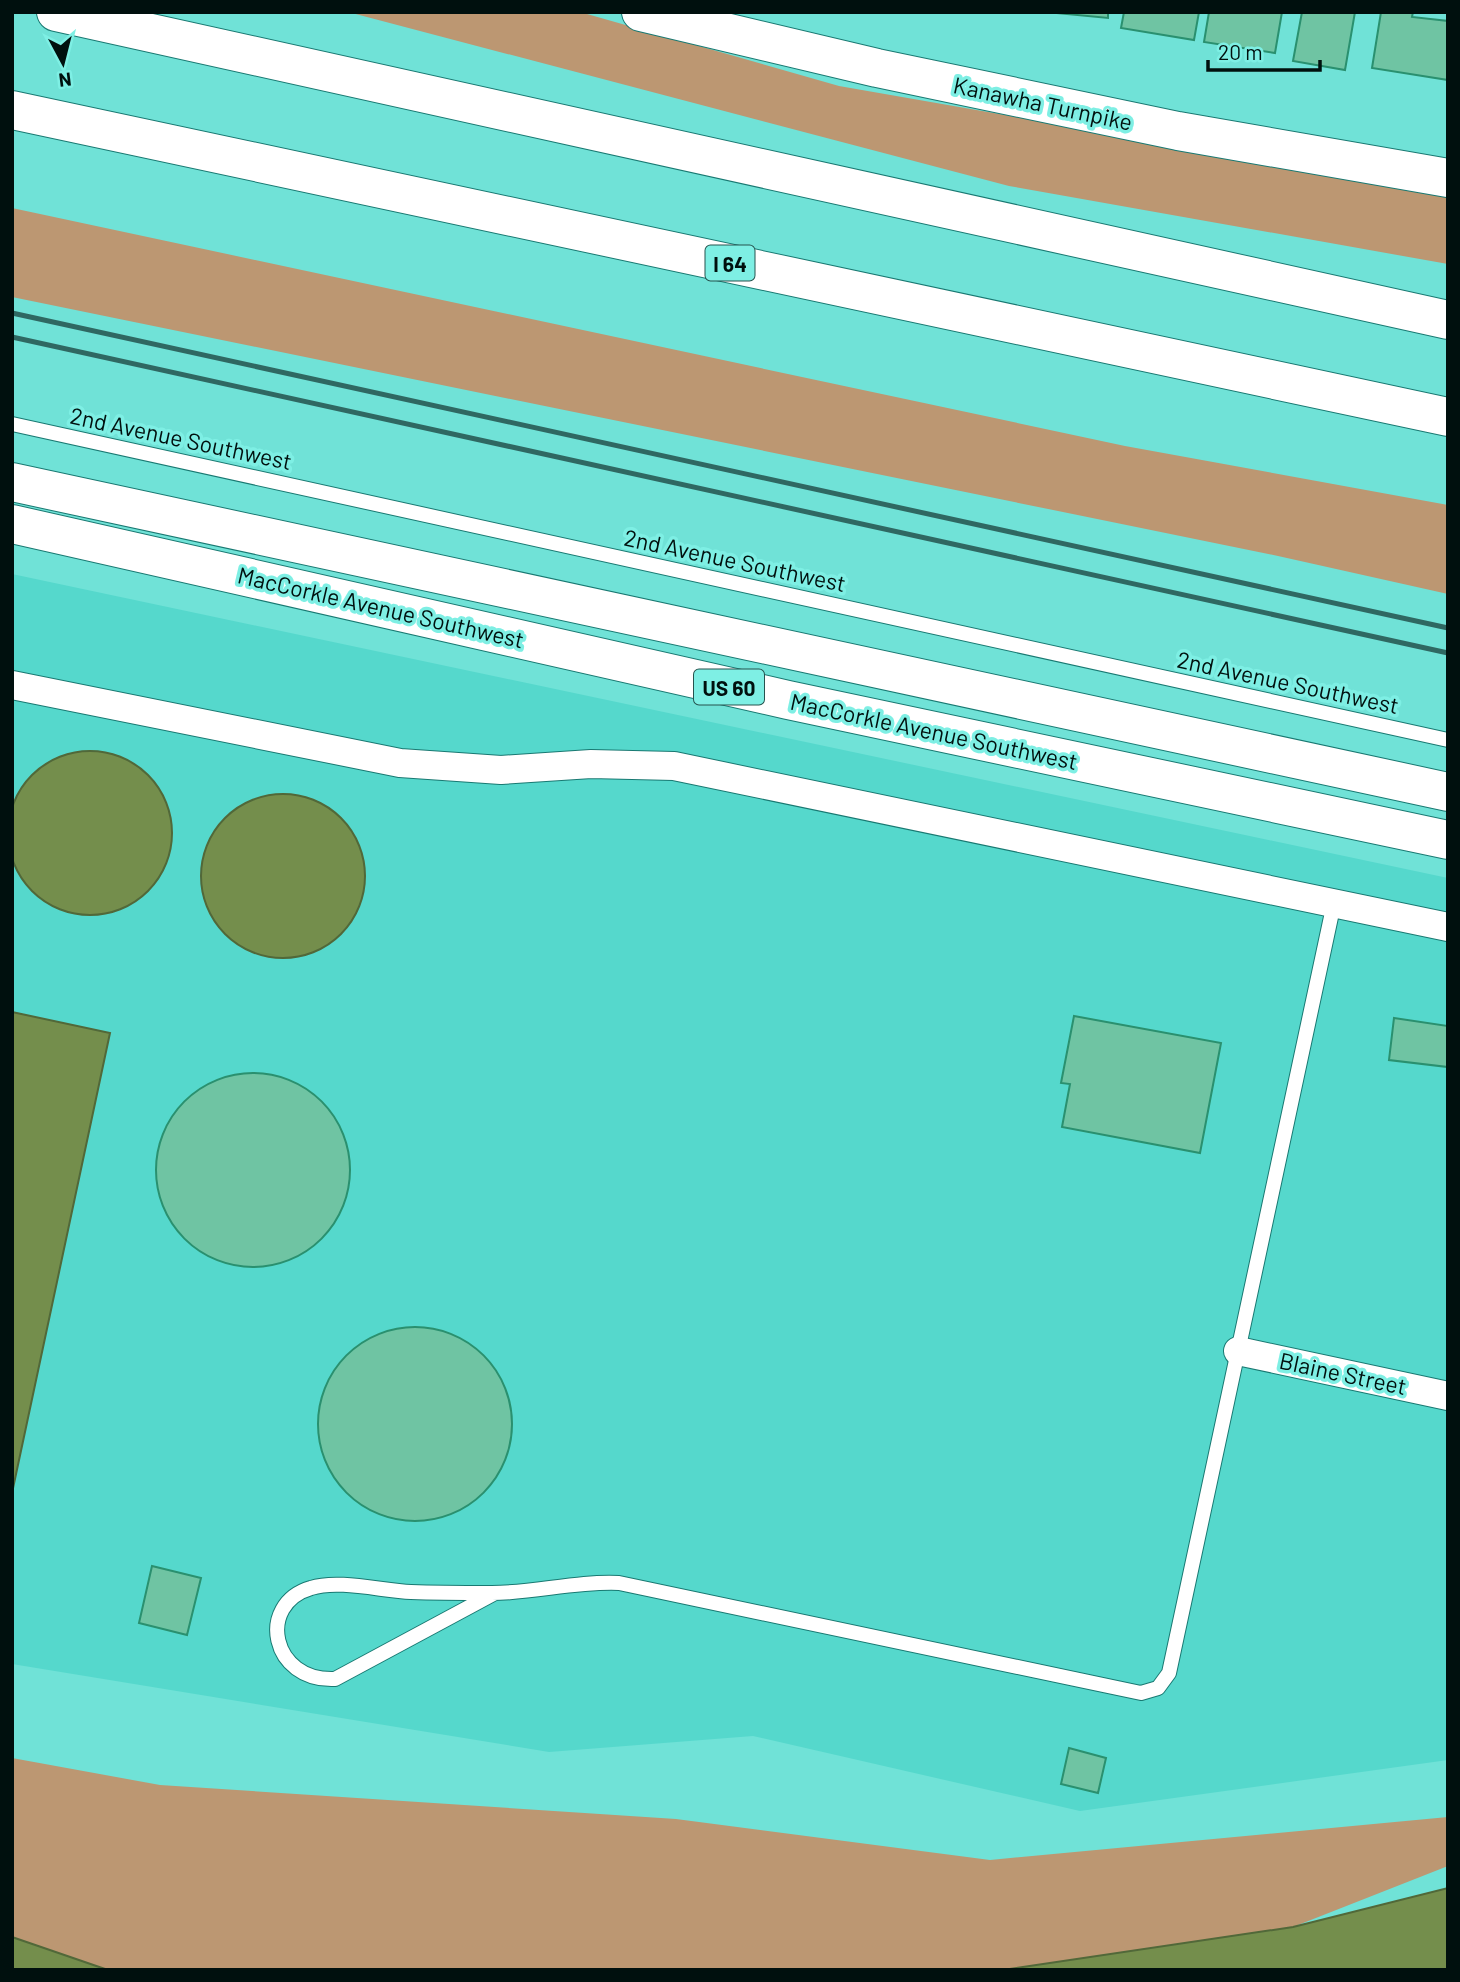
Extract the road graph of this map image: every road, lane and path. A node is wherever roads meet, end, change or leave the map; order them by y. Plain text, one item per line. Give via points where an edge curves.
1 (56, 12) edge
2 (641, 12) edge
3 (12, 110) edge
4 (1448, 178) edge
5 (1448, 320) edge
6 (1448, 417) edge
7 (12, 424) edge
8 (12, 482) edge
9 (12, 524) edge
10 (12, 685) edge
11 (1448, 740) edge
12 (1448, 792) edge
13 (1448, 840) edge
14 (1334, 903) junction
15 (1448, 927) edge
16 (1238, 1351) junction
17 (1448, 1396) edge
18 (495, 1593) junction

1 - 5 main road
2 - 4 main road, Kanawha Turnpike via 877,68 1164,128
3 - 6 main road, I 64
7 - 11 lane, 2nd Avenue Southwest
8 - 12 main road, MacCorkle Avenue Southwest / US 60
9 - 13 main road, MacCorkle Avenue Southwest / US 60 via 775,697
10 - 14 street via 400,763 501,770 591,764 674,766
14 - 15 street
14 - 16 lane
16 - 17 street, Blaine Street
16 - 18 lane via 1168,1673 1150,1692 629,1584 574,1583
18 - 18 lane via 310,1588 285,1607 277,1638 291,1666 319,1680 335,1679

